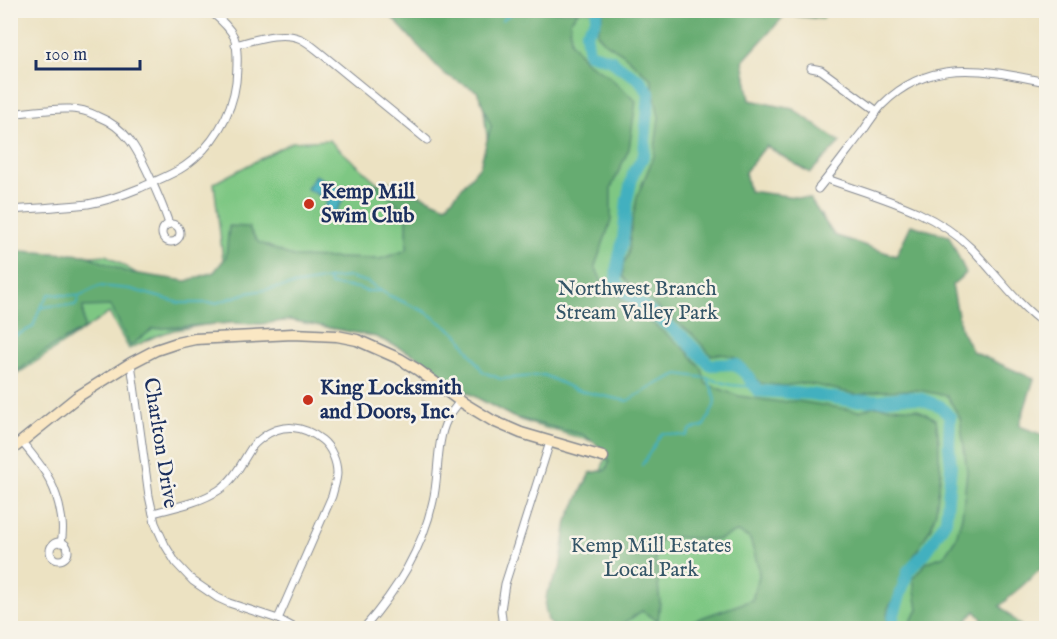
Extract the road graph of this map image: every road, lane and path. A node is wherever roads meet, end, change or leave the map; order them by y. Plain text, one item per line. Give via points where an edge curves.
1 (209, 10) edge
2 (236, 45) junction
3 (811, 68) dead end
4 (1047, 82) edge
5 (878, 111) junction
6 (10, 114) edge
7 (427, 140) dead end
8 (827, 179) junction
9 (152, 183) junction
10 (818, 189) dead end
11 (10, 210) edge
12 (169, 225) dead end
13 (1047, 325) edge
14 (131, 363) junction
15 (460, 401) junction
16 (21, 441) junction
17 (549, 442) junction
18 (10, 451) edge
19 (603, 458) dead end
20 (153, 513) junction
21 (61, 543) dead end
22 (278, 619) junction
23 (1047, 624) edge
24 (296, 628) edge
25 (364, 628) edge
26 (503, 628) edge
27 (1042, 628) edge

1 - 2 street via 230,31
2 - 7 street via 271,36 302,40
2 - 9 street via 235,87 221,126 193,159
3 - 5 street via 821,70
4 - 5 street via 993,71 936,74 899,91
5 - 8 street
6 - 9 street via 70,109 109,121 129,138
8 - 10 street
8 - 13 street via 907,207 954,234
9 - 11 street via 89,204
9 - 12 street
14 - 15 street via 156,350 195,339 337,336 357,340 400,359
14 - 16 street via 77,397
14 - 20 street, Charlton Drive
15 - 17 street via 493,421
15 - 25 street via 445,425 433,501 416,550 398,585
16 - 18 street
16 - 21 street via 55,490 63,520
17 - 19 street
17 - 26 street via 505,584
20 - 22 street, Charlton Drive via 165,545 193,581 218,598
20 - 22 street via 195,502 218,491 239,471 254,444 271,431 292,427 322,440 334,458 337,477
22 - 24 street, Charlton Drive
23 - 27 street

